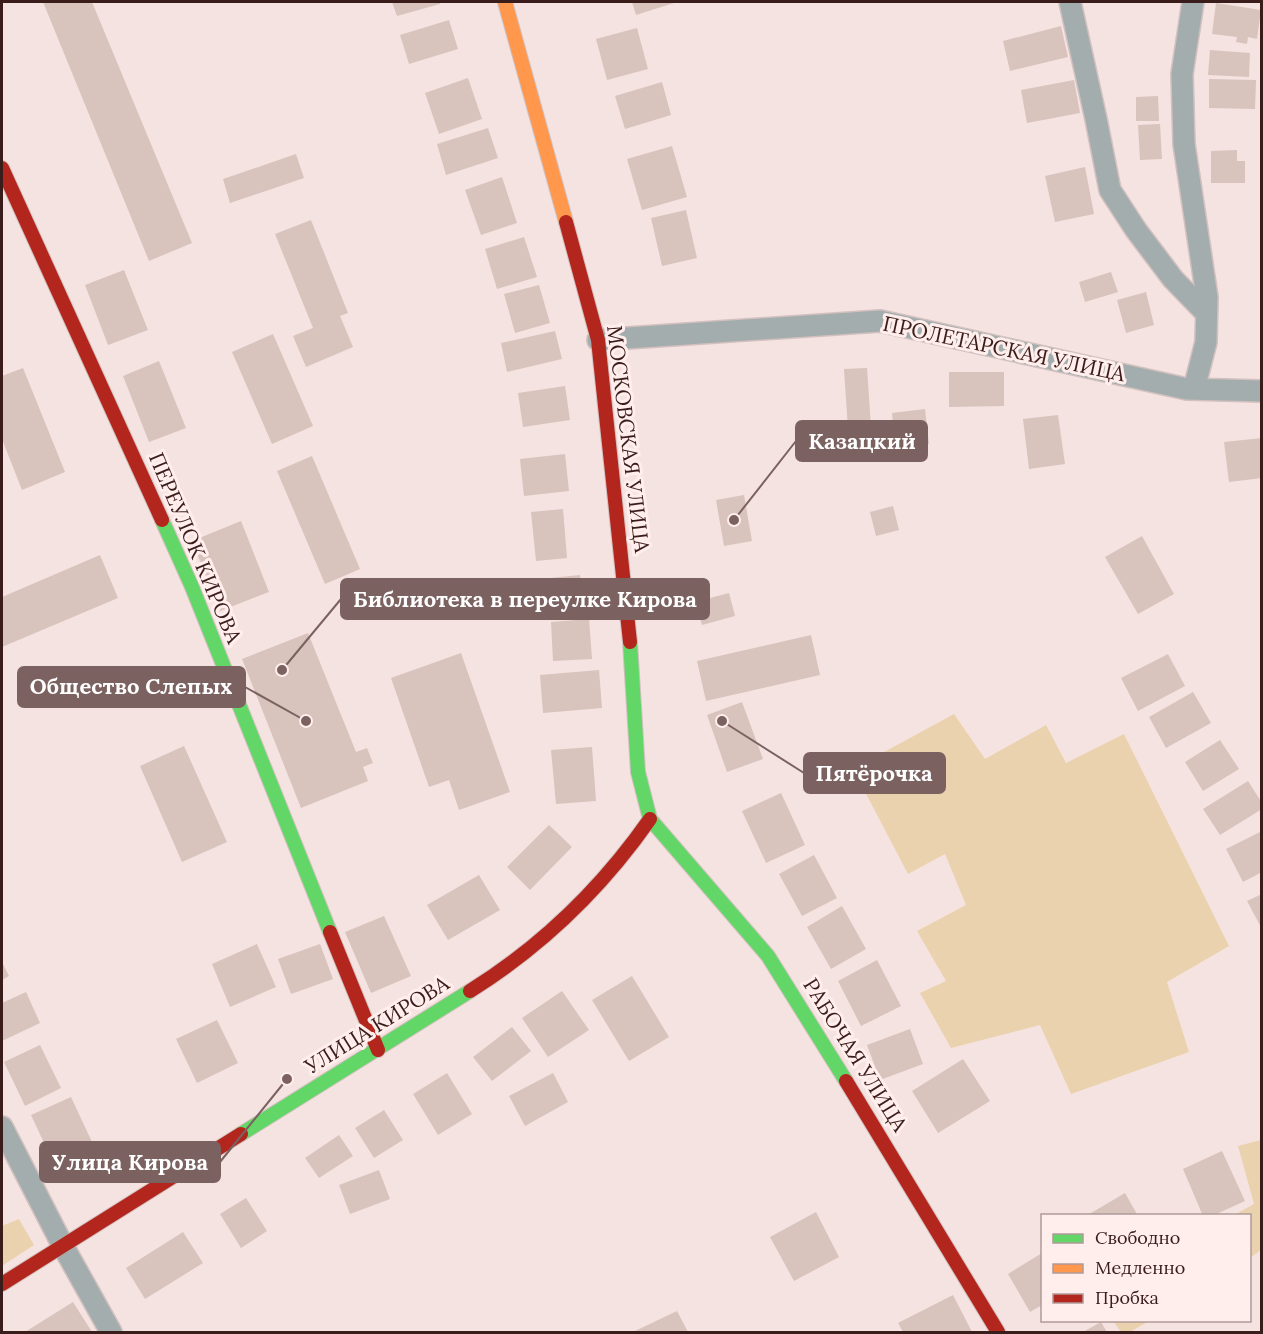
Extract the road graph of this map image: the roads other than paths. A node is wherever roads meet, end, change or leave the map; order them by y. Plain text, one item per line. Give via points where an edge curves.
1 (505, 2) edge
2 (1070, 2) edge
3 (1192, 2) edge
4 (2, 168) edge
5 (1206, 314) junction
6 (598, 340) junction
7 (1194, 389) junction
8 (1262, 392) edge
9 (650, 819) junction
10 (378, 1050) junction
11 (2, 1127) edge
12 (63, 1246) junction
13 (2, 1284) edge
14 (111, 1332) edge
15 (998, 1332) edge

1 - 6 street, МОСКОВСКАЯ УЛИЦА
2 - 5 street via 1110,190 1173,279
3 - 5 street via 1182,74 1184,144 1207,297
4 - 10 street, ПЕРЕУЛОК КИРОВА via 192,587
5 - 7 street via 1206,342
6 - 7 street, ПРОЛЕТАРСКАЯ УЛИЦА via 880,321
6 - 9 street, МОСКОВСКАЯ УЛИЦА via 620,535 638,772
7 - 8 street, ПРОЛЕТАРСКАЯ УЛИЦА
9 - 10 street, УЛИЦА КИРОВА via 604,880 560,924 505,969
9 - 15 street, РАБОЧАЯ УЛИЦА via 768,956
10 - 12 street, УЛИЦА КИРОВА
11 - 12 street
12 - 13 street, УЛИЦА КИРОВА
12 - 14 street

